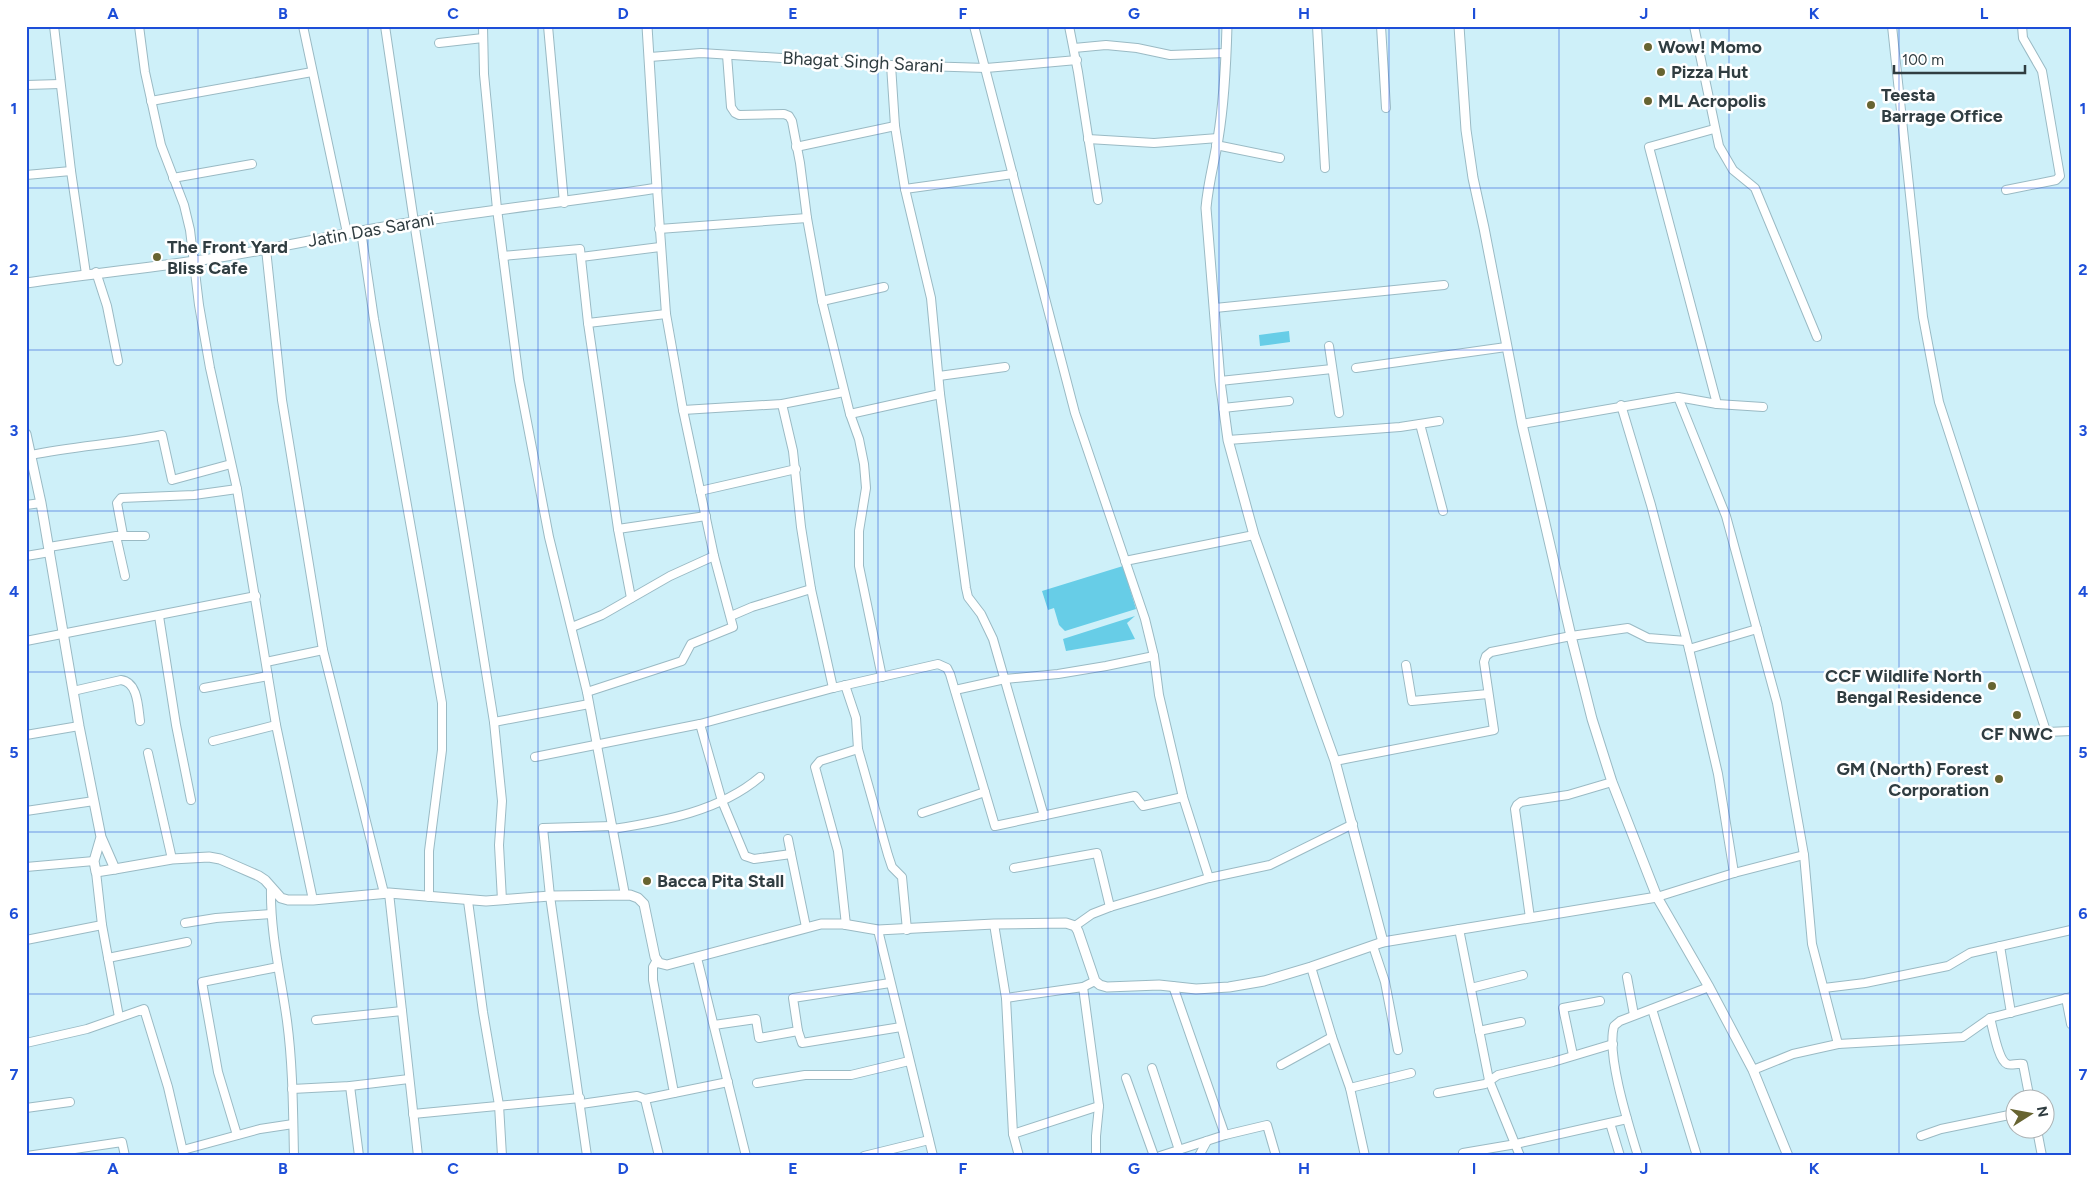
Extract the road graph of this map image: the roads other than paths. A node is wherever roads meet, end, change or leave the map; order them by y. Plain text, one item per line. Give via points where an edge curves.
1 (54, 26) edge
2 (139, 26) edge
3 (303, 26) edge
4 (385, 26) edge
5 (483, 26) edge
6 (548, 26) edge
7 (647, 26) edge
8 (974, 26) edge
9 (1069, 26) edge
10 (1227, 26) edge
11 (1316, 26) edge
12 (1381, 26) edge
13 (1459, 26) edge
14 (1694, 26) edge
15 (1892, 26) edge
16 (2022, 26) edge
17 (483, 38) junction
18 (439, 43) dead end
19 (1074, 48) junction
20 (1226, 53) junction
21 (727, 55) junction
22 (650, 57) junction
23 (1076, 60) junction
24 (891, 66) junction
25 (986, 68) junction
26 (312, 72) junction
27 (60, 84) junction
28 (26, 85) edge
29 (151, 101) junction
30 (1386, 108) dead end
31 (895, 126) junction
32 (1714, 129) junction
33 (1088, 140) junction
34 (1217, 142) junction
35 (796, 147) junction
36 (1280, 158) dead end
37 (252, 164) dead end
38 (1325, 168) dead end
39 (71, 171) junction
40 (1013, 174) junction
41 (26, 175) edge
42 (173, 178) junction
43 (657, 188) junction
44 (905, 189) junction
45 (2006, 190) dead end
46 (1098, 200) dead end
47 (564, 202) junction
48 (497, 209) junction
49 (807, 218) junction
50 (414, 222) junction
51 (659, 229) junction
52 (361, 231) junction
53 (347, 233) junction
54 (660, 246) junction
55 (266, 249) junction
56 (503, 256) junction
57 (581, 258) junction
58 (194, 261) junction
59 (96, 272) junction
60 (86, 274) junction
61 (26, 283) edge
62 (1444, 285) dead end
63 (884, 287) dead end
64 (822, 301) junction
65 (1215, 308) junction
66 (666, 314) junction
67 (588, 323) junction
68 (1817, 337) dead end
69 (1329, 346) dead end
70 (1506, 347) junction
71 (118, 361) dead end
72 (1005, 367) dead end
73 (1332, 368) junction
74 (1356, 368) dead end
75 (939, 376) junction
76 (1220, 381) junction
77 (844, 392) junction
78 (940, 394) junction
79 (1678, 397) junction
80 (1289, 401) dead end
81 (782, 404) junction
82 (1717, 404) junction
83 (1621, 405) junction
84 (1763, 407) dead end
85 (1223, 408) junction
86 (683, 410) junction
87 (1339, 413) dead end
88 (850, 414) junction
89 (1438, 421) dead end
90 (1420, 424) junction
91 (1522, 424) junction
92 (26, 434) edge
93 (1228, 440) junction
94 (31, 455) junction
95 (231, 464) junction
96 (796, 468) junction
97 (237, 489) junction
98 (700, 490) junction
99 (41, 503) junction
100 (26, 504) edge
101 (1443, 511) dead end
102 (706, 516) junction
103 (618, 529) junction
104 (1254, 535) junction
105 (119, 536) junction
106 (145, 536) dead end
107 (49, 550) junction
108 (26, 556) edge
109 (714, 556) junction
110 (1125, 561) junction
111 (125, 576) dead end
112 (812, 589) junction
113 (256, 596) junction
114 (631, 598) junction
115 (159, 616) junction
116 (731, 616) junction
117 (572, 627) junction
118 (1757, 629) junction
119 (63, 634) junction
120 (1571, 636) junction
121 (26, 641) edge
122 (1686, 641) junction
123 (1689, 649) junction
124 (323, 650) junction
125 (1154, 656) junction
126 (266, 662) junction
127 (1406, 665) dead end
128 (268, 676) junction
129 (882, 677) junction
130 (1005, 679) junction
131 (845, 685) junction
132 (204, 688) dead end
133 (833, 688) junction
134 (955, 690) junction
135 (73, 691) junction
136 (587, 692) junction
137 (1488, 694) junction
138 (589, 704) junction
139 (140, 721) dead end
140 (494, 722) junction
141 (700, 724) junction
142 (276, 725) junction
143 (79, 726) junction
144 (2071, 731) edge
145 (26, 735) edge
146 (213, 741) dead end
147 (598, 746) junction
148 (858, 749) junction
149 (148, 753) dead end
150 (535, 757) dead end
151 (1335, 761) junction
152 (760, 777) dead end
153 (1612, 782) junction
154 (985, 792) junction
155 (1183, 797) junction
156 (191, 800) dead end
157 (94, 801) junction
158 (722, 801) junction
159 (26, 811) edge
160 (922, 813) dead end
161 (1044, 816) junction
162 (1352, 824) junction
163 (613, 828) junction
164 (101, 837) junction
165 (788, 839) dead end
166 (791, 854) junction
167 (1804, 855) junction
168 (172, 859) junction
169 (94, 861) junction
170 (26, 867) edge
171 (1014, 868) dead end
172 (115, 869) junction
173 (96, 872) junction
174 (1734, 873) junction
175 (1209, 878) junction
176 (271, 888) junction
177 (386, 893) junction
178 (625, 895) junction
179 (550, 896) junction
180 (429, 897) junction
181 (1658, 897) junction
182 (313, 900) junction
183 (502, 900) junction
184 (468, 901) junction
185 (1110, 907) junction
186 (271, 914) junction
187 (1530, 918) junction
188 (185, 923) dead end
189 (102, 924) junction
190 (994, 924) junction
191 (846, 925) junction
192 (1074, 926) junction
193 (806, 927) junction
194 (878, 930) junction
195 (907, 930) junction
196 (1459, 930) junction
197 (2071, 930) edge
198 (26, 940) edge
199 (187, 942) dead end
200 (1383, 942) junction
201 (1372, 946) junction
202 (2000, 946) junction
203 (108, 958) junction
204 (697, 958) junction
205 (657, 960) junction
206 (278, 967) junction
207 (1311, 968) junction
208 (1523, 975) dead end
209 (1627, 976) dead end
210 (1095, 981) junction
211 (890, 982) junction
212 (1083, 986) junction
213 (1173, 986) junction
214 (1710, 987) junction
215 (1471, 988) junction
216 (1824, 988) junction
217 (2069, 997) edge
218 (1006, 998) junction
219 (1600, 1001) dead end
220 (1652, 1009) junction
221 (402, 1011) junction
222 (2011, 1013) junction
223 (1634, 1015) junction
224 (119, 1017) junction
225 (1990, 1018) junction
226 (316, 1020) dead end
227 (1521, 1022) dead end
228 (2071, 1024) edge
229 (714, 1025) junction
230 (901, 1027) junction
231 (798, 1031) junction
232 (1479, 1031) junction
233 (1332, 1037) junction
234 (26, 1043) edge
235 (1614, 1044) junction
236 (1838, 1044) junction
237 (1398, 1050) dead end
238 (1573, 1055) junction
239 (909, 1061) junction
240 (1281, 1065) dead end
241 (1152, 1068) dead end
242 (1753, 1070) junction
243 (1411, 1073) dead end
244 (409, 1078) junction
245 (1126, 1078) dead end
246 (1489, 1080) junction
247 (728, 1082) junction
248 (757, 1083) dead end
249 (350, 1086) junction
250 (1350, 1088) junction
251 (292, 1089) junction
252 (2028, 1090) edge
253 (674, 1093) junction
254 (1438, 1093) dead end
255 (646, 1099) junction
256 (580, 1101) junction
257 (70, 1102) dead end
258 (499, 1105) junction
259 (1100, 1106) junction
260 (26, 1108) edge
261 (413, 1114) junction
262 (2004, 1116) edge
263 (1626, 1120) junction
264 (1610, 1123) junction
265 (293, 1124) junction
266 (1013, 1134) junction
267 (237, 1135) junction
268 (1225, 1135) junction
269 (1921, 1136) dead end
270 (929, 1140) junction
271 (2039, 1140) edge
272 (1207, 1141) junction
273 (1516, 1144) junction
274 (1179, 1150) junction
275 (65, 1153) edge
276 (183, 1153) edge
277 (1464, 1153) dead end
278 (2041, 1155) edge
279 (27, 1156) edge
280 (125, 1156) edge
281 (294, 1156) edge
282 (359, 1156) edge
283 (418, 1156) edge
284 (502, 1156) edge
285 (587, 1156) edge
286 (659, 1156) edge
287 (746, 1156) edge
288 (864, 1156) edge
289 (933, 1156) edge
290 (1019, 1156) edge
291 (1096, 1156) edge
292 (1154, 1156) edge
293 (1160, 1156) edge
294 (1199, 1156) edge
295 (1276, 1156) edge
296 (1365, 1156) edge
297 (1520, 1156) edge
298 (1620, 1156) edge
299 (1638, 1156) edge
300 (1697, 1156) edge
301 (1788, 1156) edge

1 - 27 street
2 - 29 street
3 - 26 street
4 - 50 street
5 - 17 street
6 - 47 street
7 - 22 street
8 - 25 street
9 - 19 street
10 - 20 street
11 - 38 street
12 - 30 street
13 - 70 street via 1466,130 1473,178
14 - 32 street
15 - 144 street via 1923,317 1939,402 2045,728 2048,732
16 - 45 street via 2023,38 2042,72 2060,176 2056,180
17 - 18 street
17 - 48 street
19 - 20 street via 1118,46 1170,55
19 - 23 street
20 - 34 street
21 - 22 street, Bhagat Singh Sarani via 701,53
21 - 24 street, Bhagat Singh Sarani
21 - 35 street via 732,110 739,115 787,115 792,121
22 - 43 street
23 - 25 street, Bhagat Singh Sarani
23 - 33 street
24 - 25 street, Bhagat Singh Sarani
24 - 31 street
25 - 40 street
26 - 29 street
26 - 53 street
27 - 28 street
27 - 39 street
29 - 42 street
31 - 35 street
31 - 44 street
32 - 68 street via 1719,146 1733,170 1755,188
32 - 82 street via 1648,147
33 - 34 street
33 - 46 street
34 - 36 street
34 - 65 street via 1206,208
35 - 49 street
37 - 42 street
39 - 41 street
39 - 60 street
40 - 44 street
40 - 110 street via 1075,413
42 - 58 street via 184,205
43 - 47 street, Jatin Das Sarani
43 - 51 street
44 - 75 street via 929,286
47 - 48 street, Jatin Das Sarani
48 - 50 street, Jatin Das Sarani
48 - 56 street
49 - 51 street
49 - 64 street
50 - 52 street, Jatin Das Sarani
50 - 140 street
51 - 54 street
52 - 53 street, Jatin Das Sarani
52 - 180 street via 442,703 442,750 429,851
53 - 55 street, Jatin Das Sarani
54 - 57 street
54 - 66 street
55 - 58 street, Jatin Das Sarani
55 - 124 street via 282,400
56 - 57 street via 580,248
56 - 117 street via 518,380 549,536
57 - 67 street
58 - 59 street, Jatin Das Sarani
58 - 95 street via 210,368
59 - 60 street, Jatin Das Sarani
59 - 71 street via 107,306
60 - 61 street, Jatin Das Sarani
62 - 65 street
63 - 64 street
64 - 77 street
65 - 76 street
66 - 67 street
66 - 86 street
67 - 103 street
69 - 73 street
70 - 74 street
70 - 91 street
72 - 75 street
73 - 76 street
73 - 87 street
75 - 78 street
76 - 85 street
77 - 81 street
77 - 88 street
78 - 88 street
78 - 130 street via 968,597 986,624
79 - 82 street
79 - 83 street
79 - 118 street via 1726,516
80 - 85 street
81 - 86 street
81 - 96 street
82 - 84 street
83 - 91 street
83 - 122 street
85 - 93 street
86 - 98 street
88 - 129 street via 861,445 865,477 858,542 859,566
89 - 90 street
90 - 93 street
90 - 101 street
91 - 120 street
92 - 94 street
93 - 104 street
94 - 95 street via 162,435 172,480
94 - 99 street
95 - 97 street
96 - 98 street
96 - 112 street via 801,527
97 - 105 street via 194,495 121,498 117,503
97 - 113 street
98 - 102 street
99 - 100 street
99 - 107 street
102 - 103 street
102 - 109 street
103 - 114 street
104 - 110 street
104 - 151 street
105 - 106 street
105 - 107 street
105 - 111 street
107 - 108 street
107 - 119 street
109 - 114 street
109 - 116 street
110 - 125 street via 1141,604
112 - 116 street
112 - 133 street
113 - 115 street
113 - 126 street
114 - 117 street
115 - 119 street
115 - 156 street
116 - 136 street via 733,626 691,644 682,661
117 - 136 street
118 - 123 street
118 - 167 street via 1777,703
119 - 121 street
119 - 135 street
120 - 122 street via 1629,628 1648,638
120 - 137 street via 1488,654 1484,662
120 - 153 street
122 - 123 street
123 - 174 street via 1718,774
124 - 126 street
124 - 177 street
125 - 130 street via 1058,674
125 - 155 street
126 - 128 street
127 - 137 street via 1412,701
128 - 132 street
128 - 142 street
129 - 131 street
129 - 134 street via 941,665 949,671
130 - 134 street
130 - 161 street
131 - 133 street
131 - 148 street via 856,718
133 - 141 street
134 - 154 street
135 - 139 street via 126,681 133,687
135 - 143 street
136 - 138 street
137 - 151 street via 1494,730
138 - 140 street
138 - 147 street
140 - 183 street via 502,801 499,845
141 - 147 street
141 - 158 street
142 - 146 street
142 - 182 street
143 - 145 street
143 - 157 street
147 - 150 street
147 - 163 street
148 - 191 street via 820,761 815,767 838,851
148 - 195 street via 888,855 892,866 902,877
149 - 168 street
151 - 162 street
152 - 158 street
153 - 181 street
153 - 187 street via 1568,795 1522,802 1515,807
154 - 160 street
154 - 161 street via 995,826
155 - 161 street via 1143,806 1135,796
155 - 175 street
157 - 159 street
157 - 164 street
158 - 163 street via 671,819
158 - 166 street via 744,856 754,859
162 - 175 street via 1270,865
162 - 200 street
163 - 178 street
163 - 179 street via 543,828
164 - 169 street
164 - 172 street
165 - 166 street
166 - 193 street
167 - 174 street
167 - 216 street via 1812,944
168 - 172 street
168 - 176 street via 197,856 220,859 258,876
169 - 170 street
169 - 173 street
171 - 185 street via 1097,853
172 - 173 street
173 - 189 street
174 - 181 street
175 - 185 street
176 - 182 street via 281,898
176 - 186 street
177 - 180 street
177 - 182 street
177 - 221 street
178 - 179 street
178 - 205 street via 638,898 644,904
179 - 183 street
179 - 256 street
180 - 184 street
181 - 187 street
181 - 214 street
183 - 184 street
184 - 258 street via 482,1012
185 - 192 street
186 - 188 street
186 - 206 street
187 - 196 street
189 - 198 street
189 - 203 street
190 - 192 street via 1066,923
190 - 195 street
190 - 218 street
191 - 193 street
191 - 194 street
192 - 210 street
193 - 204 street
194 - 195 street
194 - 211 street
196 - 200 street
196 - 215 street
197 - 202 street
199 - 203 street
200 - 201 street
201 - 207 street
201 - 237 street via 1385,982
202 - 216 street via 1970,953 1948,966
202 - 222 street
203 - 224 street
204 - 205 street via 667,965
204 - 229 street
205 - 253 street via 653,967 653,980
206 - 251 street via 287,1022
206 - 267 street via 202,982 218,1072
207 - 213 street via 1229,987 1196,989
207 - 233 street
208 - 215 street
209 - 223 street
210 - 212 street
210 - 213 street via 1107,987
211 - 230 street
211 - 231 street via 793,998
212 - 218 street
212 - 259 street
213 - 268 street
214 - 220 street
214 - 242 street
215 - 232 street
216 - 236 street
217 - 222 street
217 - 228 street
218 - 266 street
219 - 238 street via 1563,1008
220 - 223 street
220 - 300 street
221 - 226 street
221 - 244 street
222 - 225 street
223 - 235 street via 1616,1023
224 - 234 street via 87,1029
224 - 276 street via 144,1009 168,1087
225 - 236 street via 1963,1037
225 - 252 street via 2004,1062 2008,1065 2022,1064
227 - 232 street
229 - 231 street via 756,1019 759,1038
229 - 247 street
230 - 231 street via 802,1043
230 - 239 street
232 - 246 street
233 - 240 street
233 - 250 street
235 - 238 street
235 - 263 street
236 - 242 street via 1793,1054
238 - 246 street
239 - 248 street via 851,1075 804,1075
239 - 270 street
241 - 274 street
242 - 301 street
243 - 250 street
244 - 249 street
244 - 261 street
245 - 292 street
246 - 254 street via 1485,1084
246 - 273 street
247 - 253 street
247 - 287 street
249 - 251 street
249 - 282 street
250 - 296 street
251 - 265 street
253 - 255 street
255 - 256 street via 637,1096
255 - 286 street
256 - 258 street
256 - 285 street
257 - 260 street
258 - 261 street
258 - 284 street
259 - 266 street
259 - 291 street
261 - 283 street
262 - 269 street
263 - 264 street
263 - 299 street
264 - 273 street
264 - 298 street
265 - 267 street
265 - 281 street
266 - 290 street
267 - 276 street
268 - 272 street
268 - 295 street via 1267,1125
270 - 288 street
270 - 289 street
271 - 278 street
272 - 274 street
272 - 294 street
273 - 277 street
273 - 297 street
274 - 293 street
275 - 279 street
275 - 280 street via 122,1142

